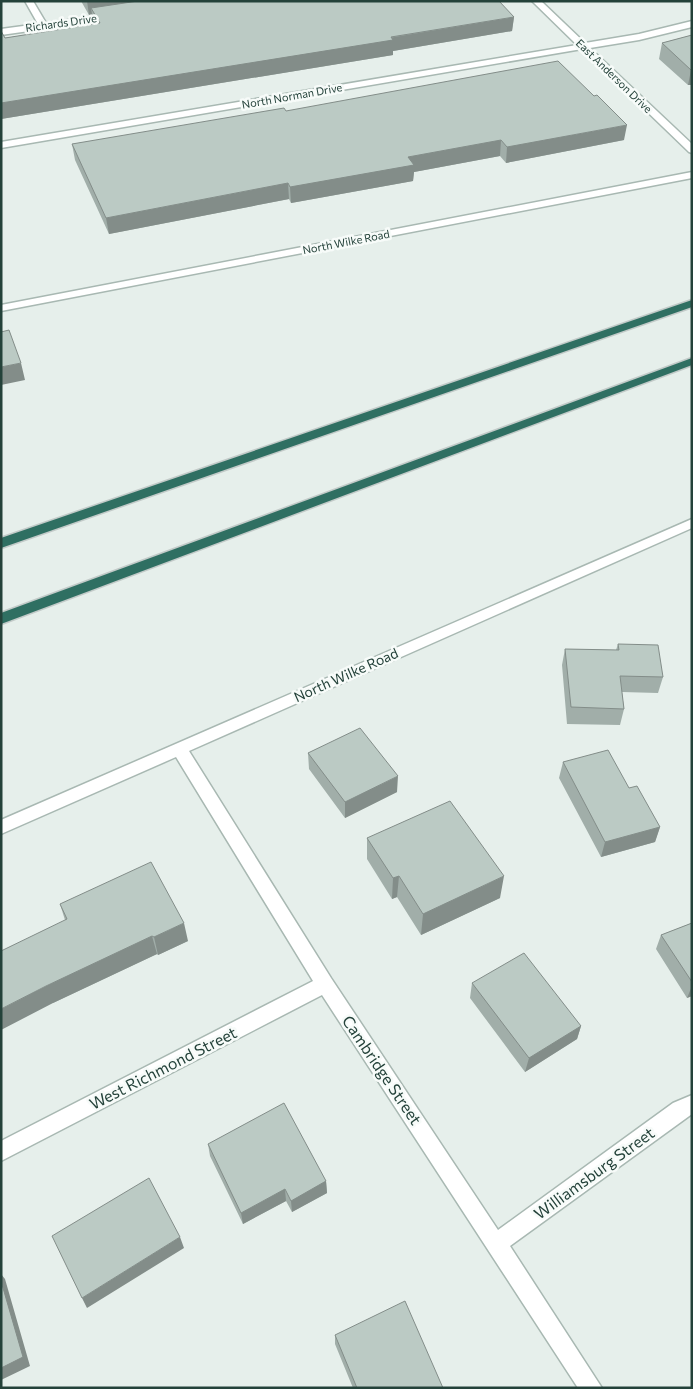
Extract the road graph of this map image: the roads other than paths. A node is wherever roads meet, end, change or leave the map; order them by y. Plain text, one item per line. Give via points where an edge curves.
1 (29, 1) edge
2 (536, 1) edge
3 (122, 14) edge
4 (692, 24) edge
5 (42, 26) junction
6 (1, 32) edge
7 (583, 47) junction
8 (1, 145) edge
9 (692, 150) edge
10 (692, 175) edge
11 (692, 303) edge
12 (1, 308) edge
13 (692, 361) edge
14 (692, 523) edge
15 (1, 543) edge
16 (33, 607) junction
17 (1, 619) edge
18 (1, 623) edge
19 (178, 748) junction
20 (1, 828) edge
21 (325, 984) junction
22 (692, 1104) edge
23 (1, 1151) edge
24 (497, 1243) junction
25 (591, 1388) edge

1 - 5 street
2 - 7 street, East Anderson Drive
3 - 5 street, Richards Drive
4 - 7 street, North Norman Drive
5 - 6 street, Richards Drive
7 - 8 street, North Norman Drive
7 - 9 street, East Anderson Drive
10 - 12 street, North Wilke Road
11 - 15 highway
13 - 16 highway
14 - 19 street, North Wilke Road
16 - 17 highway
16 - 18 highway
19 - 20 street, North Wilke Road
19 - 21 street, Cambridge Street
21 - 23 street, West Richmond Street
21 - 24 street, Cambridge Street
22 - 24 street, Williamsburg Street
24 - 25 street, Cambridge Street

